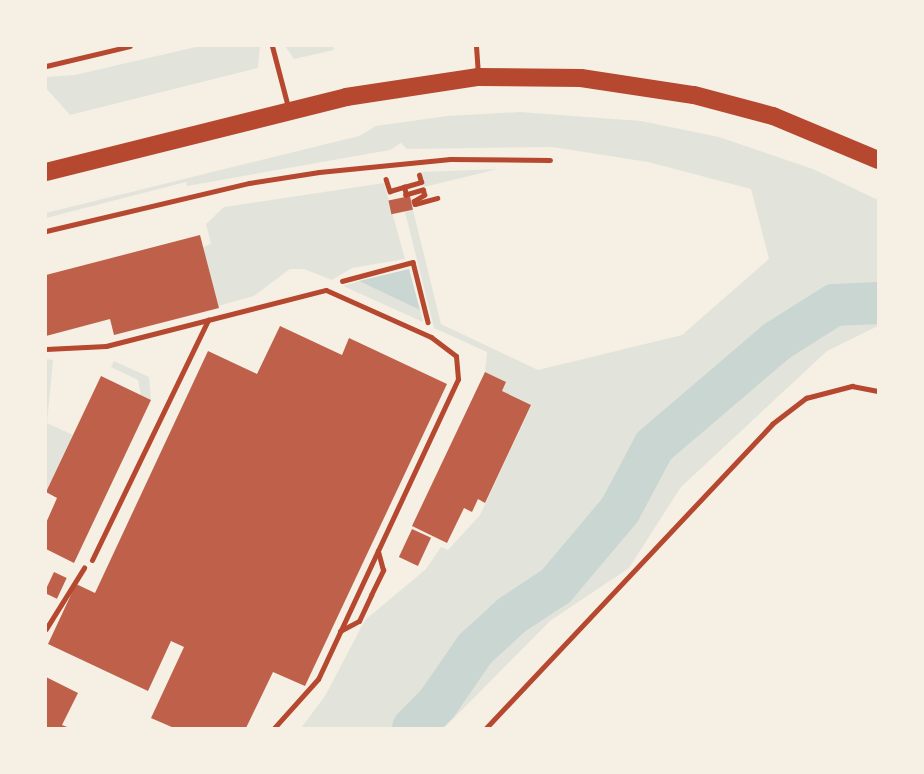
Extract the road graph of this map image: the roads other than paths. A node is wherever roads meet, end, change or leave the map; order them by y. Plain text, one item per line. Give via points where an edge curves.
1 (130, 46) edge
2 (272, 46) edge
3 (476, 46) edge
4 (46, 66) edge
5 (478, 77) junction
6 (289, 111) junction
7 (550, 160) dead end
8 (878, 160) edge
9 (46, 172) edge
10 (46, 231) edge
11 (208, 320) junction
12 (46, 349) edge
13 (378, 551) junction
14 (92, 560) road end
15 (340, 631) junction
16 (274, 729) edge

1 - 4 lane
2 - 6 lane
3 - 5 lane
5 - 6 main road via 394,86
5 - 8 main road via 581,78 694,94 774,116
6 - 9 main road
7 - 10 lane via 415,161 249,183
11 - 12 lane via 106,346
11 - 13 lane via 326,290 431,337 456,356 457,379
11 - 14 lane
13 - 15 lane
13 - 15 lane via 383,569 359,621
15 - 16 lane via 318,679

